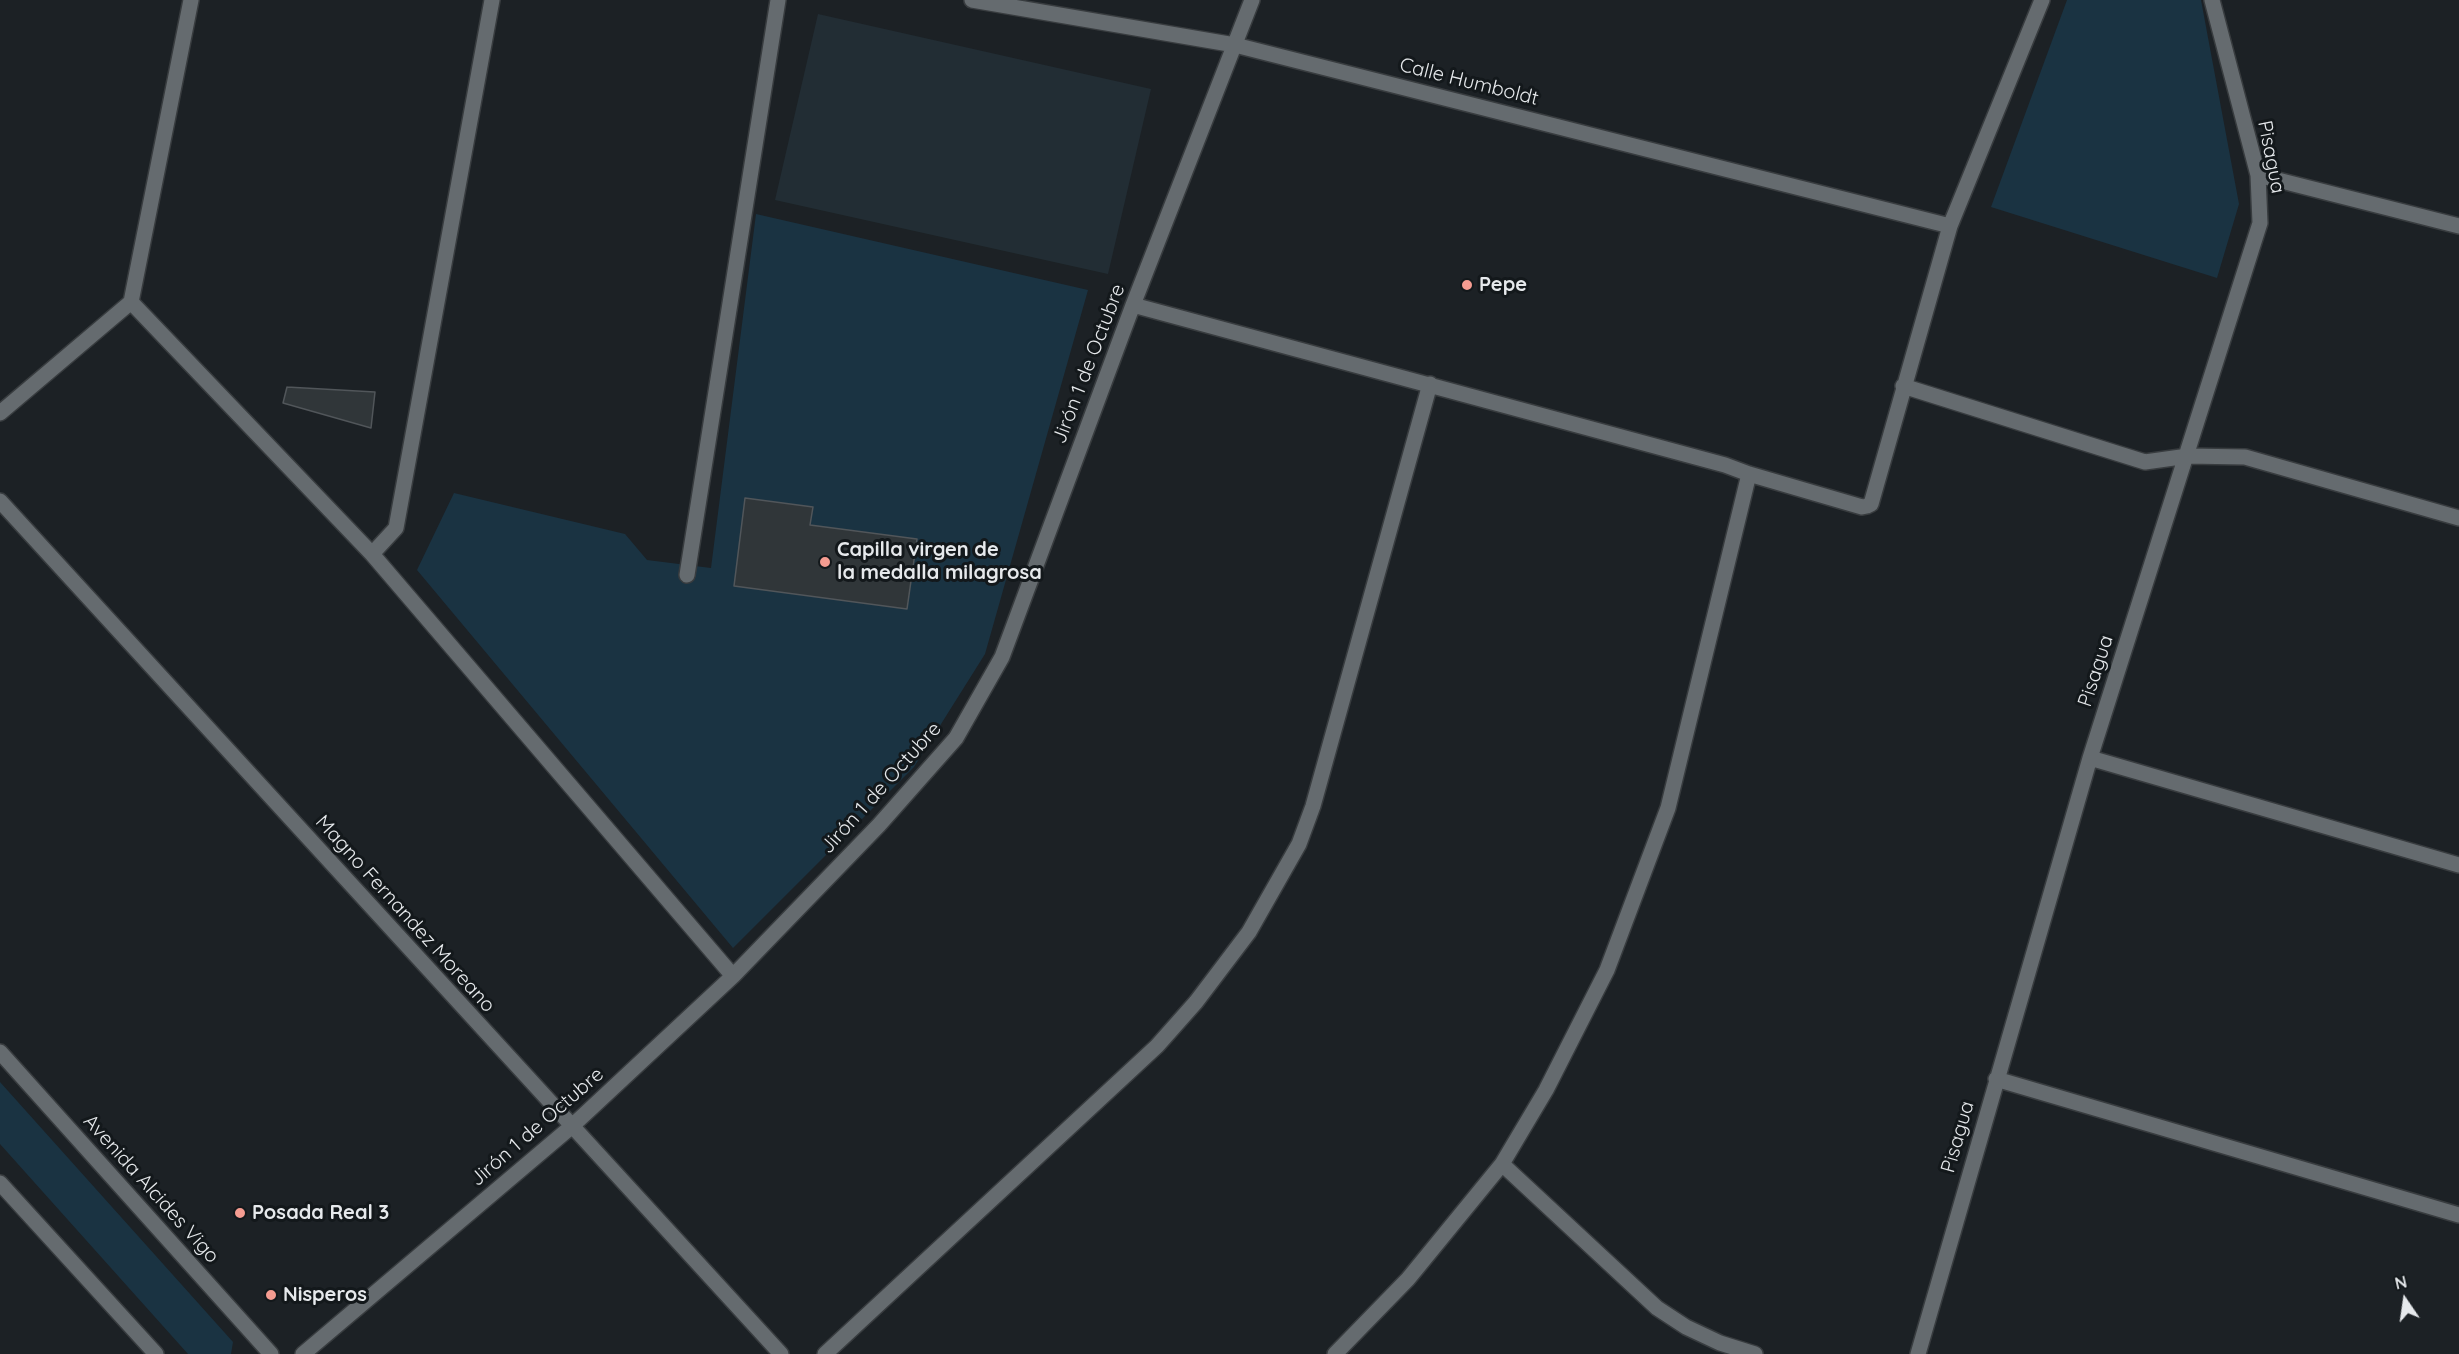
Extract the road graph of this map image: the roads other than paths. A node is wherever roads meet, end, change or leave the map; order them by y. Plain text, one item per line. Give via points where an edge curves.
1 (191, 0) edge
2 (492, 0) edge
3 (778, 0) edge
4 (972, 0) edge
5 (1252, 0) edge
6 (2042, 0) edge
7 (2212, 0) edge
8 (1235, 45) junction
9 (2258, 175) junction
10 (1950, 226) junction
11 (2459, 226) edge
12 (130, 302) junction
13 (1133, 305) junction
14 (1430, 384) junction
15 (1904, 386) junction
16 (0, 413) edge
17 (2188, 456) junction
18 (1749, 474) junction
19 (0, 501) edge
20 (2459, 518) edge
21 (372, 554) junction
22 (687, 575) dead end
23 (2090, 758) junction
24 (2459, 865) edge
25 (733, 976) junction
26 (0, 1052) edge
27 (1996, 1079) junction
28 (571, 1127) junction
29 (1502, 1164) junction
30 (0, 1184) edge
31 (2459, 1215) edge
32 (156, 1354) edge
33 (272, 1354) edge
34 (303, 1354) edge
35 (781, 1354) edge
36 (825, 1354) edge
37 (1335, 1354) edge
38 (1755, 1354) edge
39 (1918, 1354) edge

1 - 12 street
2 - 21 street via 396,528
3 - 22 street
4 - 8 street, Calle Humboldt
5 - 8 street, Jirón 1 de Octubre
6 - 10 street
7 - 9 street, Pisagua
8 - 10 street, Calle Humboldt
8 - 13 street, Jirón 1 de Octubre
9 - 11 street
9 - 17 street, Pisagua via 2260,223
10 - 15 street
12 - 16 street
12 - 21 street
13 - 14 street
13 - 25 street, Jirón 1 de Octubre via 1002,657 956,738 879,825
14 - 18 street
14 - 36 street via 1311,812 1299,844 1249,932 1157,1046
15 - 17 street via 2145,462
15 - 18 street via 1871,504 1862,507
17 - 20 street via 2256,459
17 - 23 street, Pisagua
18 - 29 street via 1664,819 1607,970
19 - 28 street, Magno Fernandez Moreano
21 - 25 street
23 - 24 street
23 - 27 street, Pisagua
25 - 28 street, Jirón 1 de Octubre
26 - 33 street, Avenida Alcides Vigo
27 - 31 street
27 - 39 street, Pisagua
28 - 34 street, Jirón 1 de Octubre
28 - 35 street, Magno Fernandez Moreano
29 - 37 street via 1408,1279
29 - 38 street via 1657,1308 1720,1343
30 - 32 street

